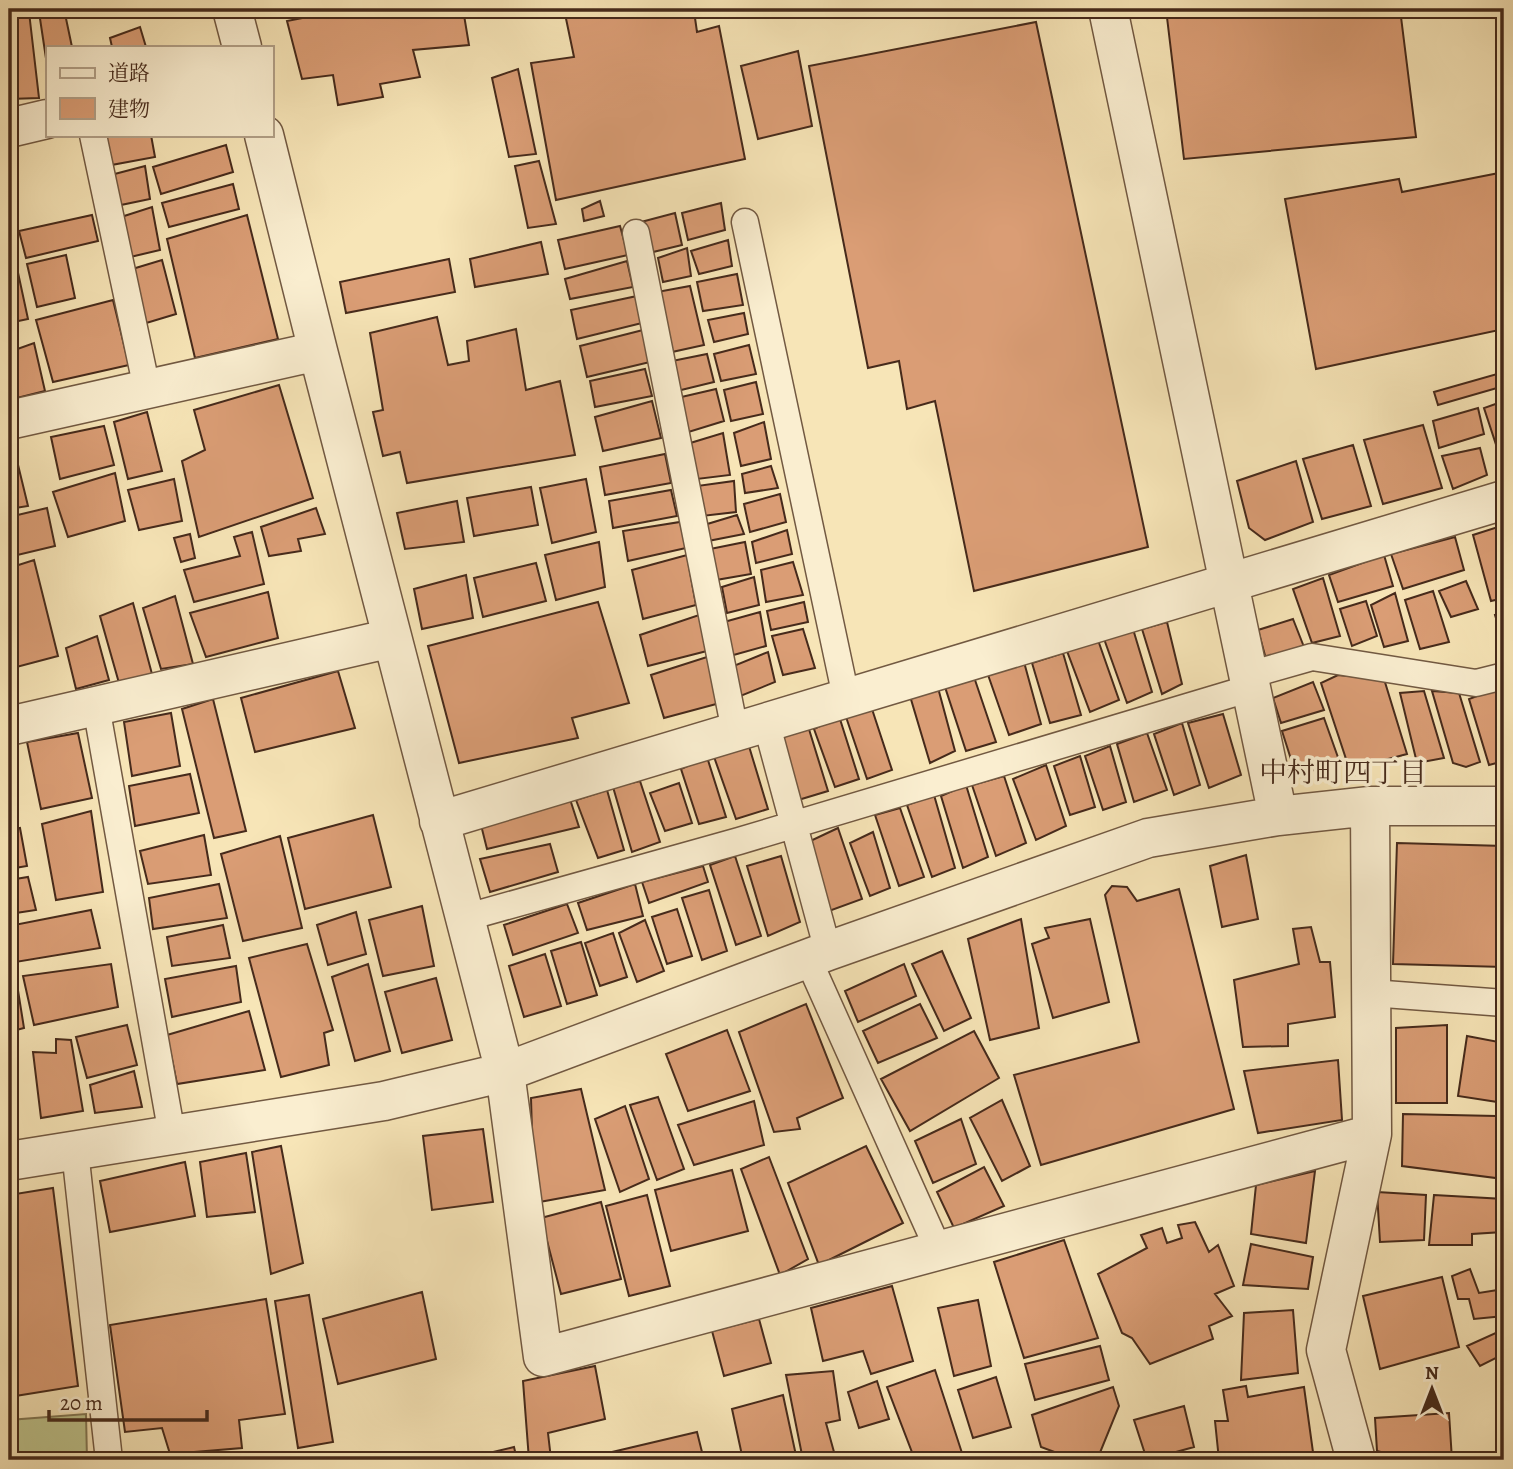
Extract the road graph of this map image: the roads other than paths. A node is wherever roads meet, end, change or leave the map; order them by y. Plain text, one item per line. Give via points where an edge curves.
1 (233, 9) edge
2 (1108, 9) edge
3 (242, 46) edge
4 (46, 120) edge
5 (9, 128) edge
6 (93, 136) edge
7 (264, 136) edge
8 (745, 222) dead end
9 (636, 233) dead end
10 (318, 351) junction
11 (148, 389) junction
12 (9, 421) edge
13 (1504, 500) edge
14 (1229, 582) junction
15 (392, 638) junction
16 (1504, 676) edge
17 (1250, 681) junction
18 (846, 697) junction
19 (96, 706) junction
20 (9, 726) edge
21 (750, 726) junction
22 (1370, 806) junction
23 (1504, 806) edge
24 (1278, 816) junction
25 (439, 821) junction
26 (793, 824) junction
27 (464, 918) junction
28 (818, 955) junction
29 (1371, 993) junction
30 (1504, 1003) edge
31 (505, 1072) junction
32 (1372, 1134) junction
33 (172, 1135) junction
34 (75, 1151) junction
35 (9, 1161) edge
36 (939, 1251) junction
37 (108, 1460) edge
38 (1356, 1460) edge

1 - 3 street
2 - 14 street
4 - 5 street
6 - 11 lane
7 - 10 street
8 - 18 lane
9 - 21 lane
10 - 11 street
10 - 15 street
11 - 12 street
13 - 14 street
14 - 17 street
14 - 18 street
15 - 19 street
15 - 25 street
16 - 17 lane via 1476,683 1312,657
17 - 24 street
17 - 26 lane
18 - 21 street
19 - 20 street
19 - 33 lane
21 - 25 street
21 - 26 lane
22 - 23 street
22 - 24 street
22 - 29 street
24 - 28 street via 1148,838
25 - 27 street
26 - 27 lane
26 - 28 lane
27 - 31 street
28 - 31 street
28 - 36 lane
29 - 30 lane
29 - 32 street
31 - 33 street via 384,1101
31 - 36 street via 543,1357
32 - 36 street
32 - 38 street via 1326,1350
33 - 34 street
34 - 35 street
34 - 37 lane

